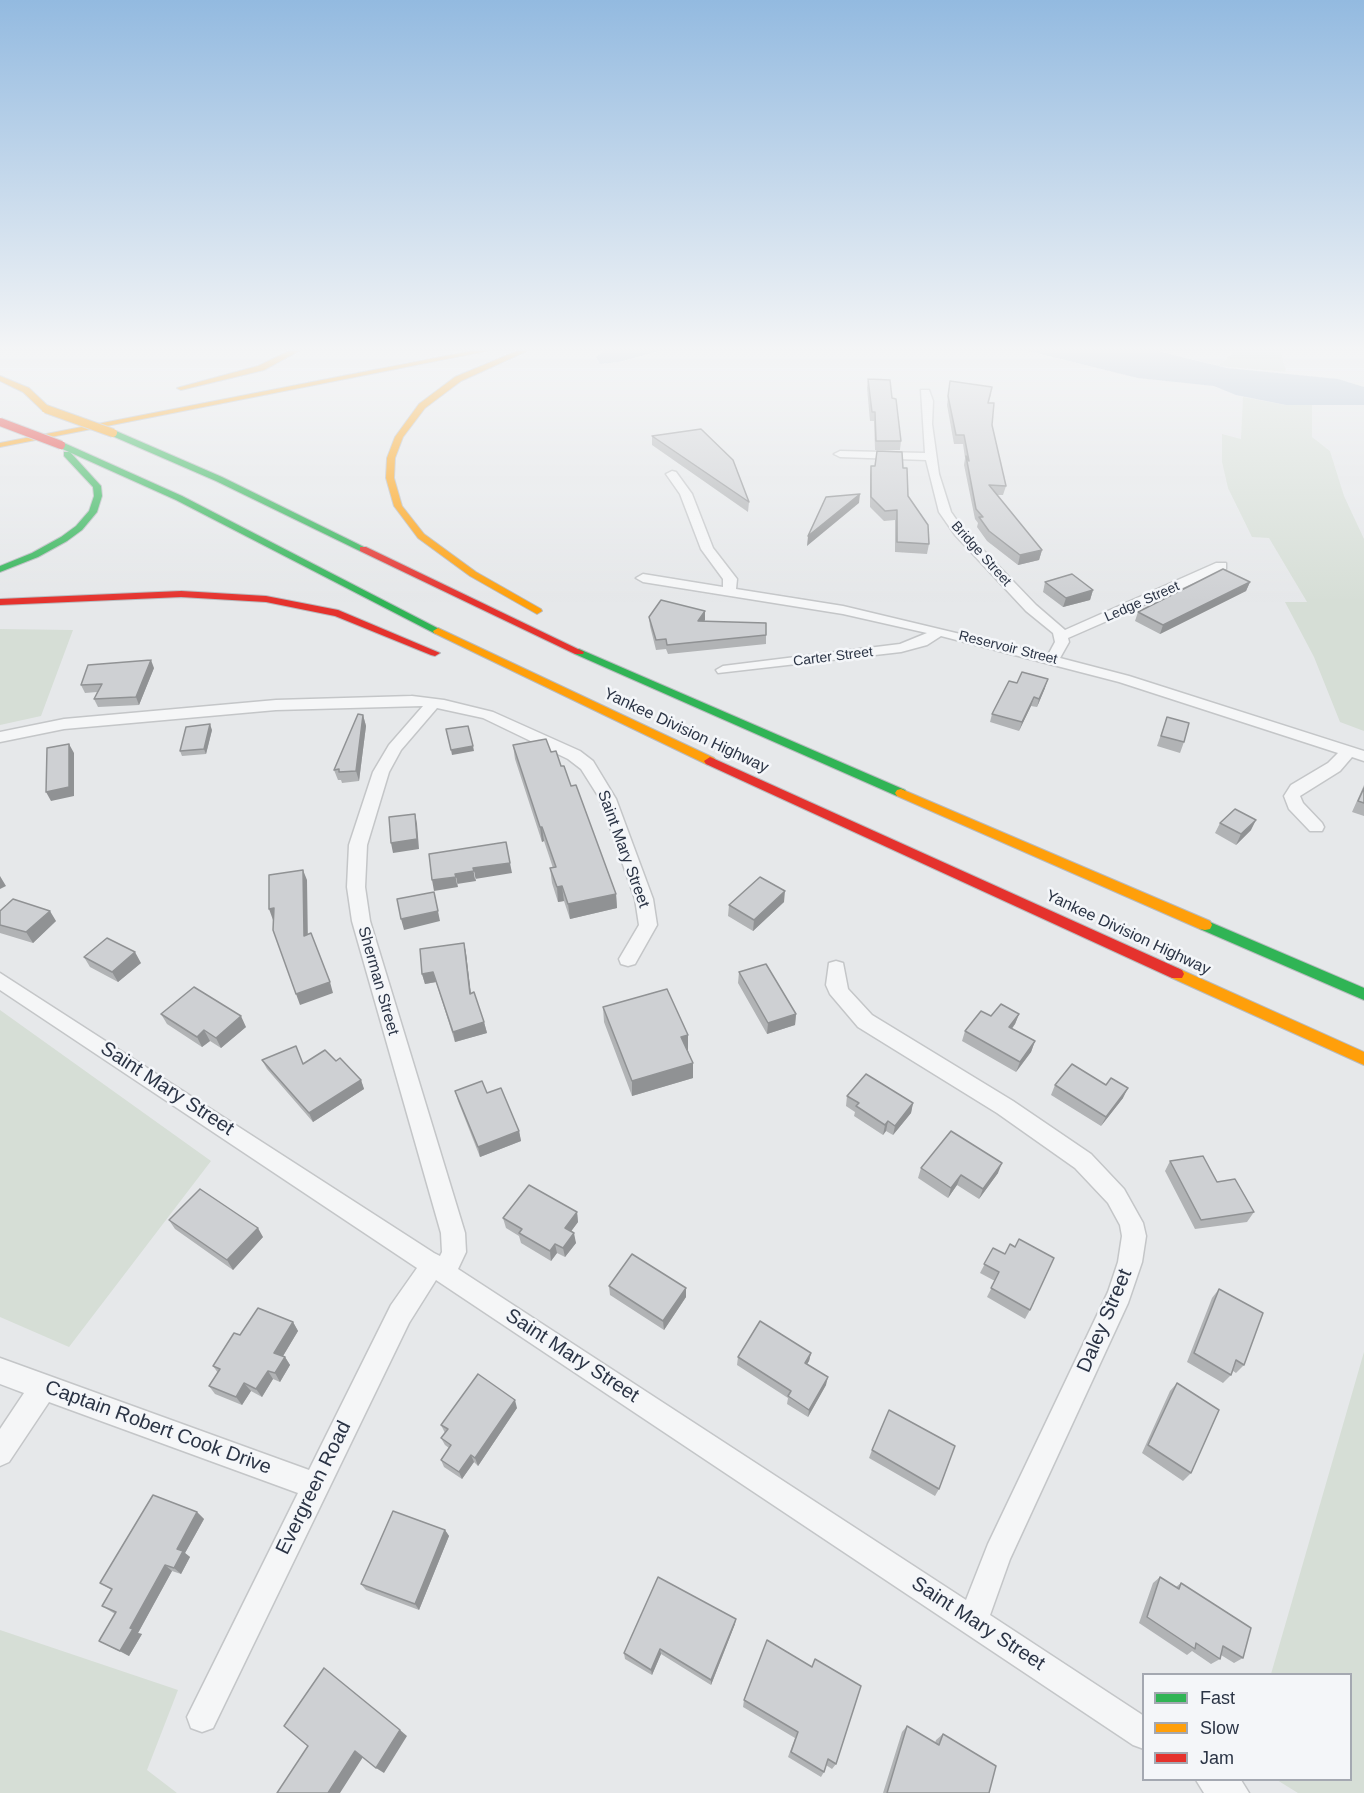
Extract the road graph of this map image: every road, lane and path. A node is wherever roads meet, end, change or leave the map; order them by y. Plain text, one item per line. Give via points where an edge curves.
1 (34, 435) edge
2 (53, 435) edge
3 (115, 435) edge
4 (401, 435) edge
5 (930, 435) edge
6 (0, 445) edge
7 (61, 445) junction
8 (840, 454) dead end
9 (931, 457) junction
10 (672, 474) dead end
11 (1221, 567) edge
12 (0, 569) edge
13 (643, 578) dead end
14 (729, 590) junction
15 (0, 602) edge
16 (940, 631) junction
17 (1062, 635) junction
18 (445, 657) dead end
19 (1052, 659) junction
20 (618, 670) junction
21 (723, 670) dead end
22 (516, 683) dead end
23 (582, 700) junction
24 (434, 702) junction
25 (0, 737) edge
26 (1356, 754) edge
27 (1316, 827) dead end
28 (628, 959) dead end
29 (836, 968) dead end
30 (0, 980) edge
31 (1364, 994) edge
32 (1364, 1059) edge
33 (439, 1268) junction
34 (0, 1371) edge
35 (43, 1387) junction
36 (0, 1453) edge
37 (315, 1486) junction
38 (973, 1620) junction
39 (202, 1717) dead end
40 (1142, 1733) edge
41 (1215, 1781) edge
42 (1233, 1793) edge

1 - 7 highway, Yankee Division Highway, bridge
2 - 6 highway
3 - 20 highway, Yankee Division Highway, bridge via 219,479
4 - 20 highway via 391,458 392,492 401,512 426,540 473,574 557,623
5 - 9 street, Bridge Street
7 - 12 highway via 75,465 95,482 98,496 93,512 64,539
7 - 23 highway, Yankee Division Highway via 179,498
8 - 9 street
9 - 17 street, Bridge Street via 937,493 953,525 1031,608
10 - 14 street via 686,494 707,549 730,579
11 - 17 street, Ledge Street
13 - 14 street, Reservoir Street
14 - 16 street, Reservoir Street
15 - 18 highway via 181,594 259,598 344,615
16 - 19 street, Reservoir Street
16 - 21 street, Carter Street via 901,648
17 - 19 street
19 - 26 street, Reservoir Street
20 - 31 highway, Yankee Division Highway
22 - 23 highway
23 - 32 highway, Yankee Division Highway
24 - 25 street, Saint Mary Street via 387,700 236,707 64,724
24 - 28 street, Saint Mary Street via 499,719 574,755 593,772 608,799 644,899 648,925
24 - 33 street, Sherman Street via 395,747 381,772 358,845 356,887 360,921 453,1233 454,1252
26 - 27 street via 1297,789 1292,796 1295,805
29 - 38 street, Daley Street via 840,994 865,1021 1031,1124 1095,1171 1125,1209 1134,1236 1119,1295 998,1554
30 - 33 street, Saint Mary Street
33 - 37 street, Evergreen Road via 400,1314
33 - 38 street, Saint Mary Street
34 - 35 street, Captain Robert Cook Drive
35 - 36 street
35 - 37 street, Captain Robert Cook Drive
37 - 39 street, Evergreen Road
38 - 40 street, Saint Mary Street
41 - 42 street

